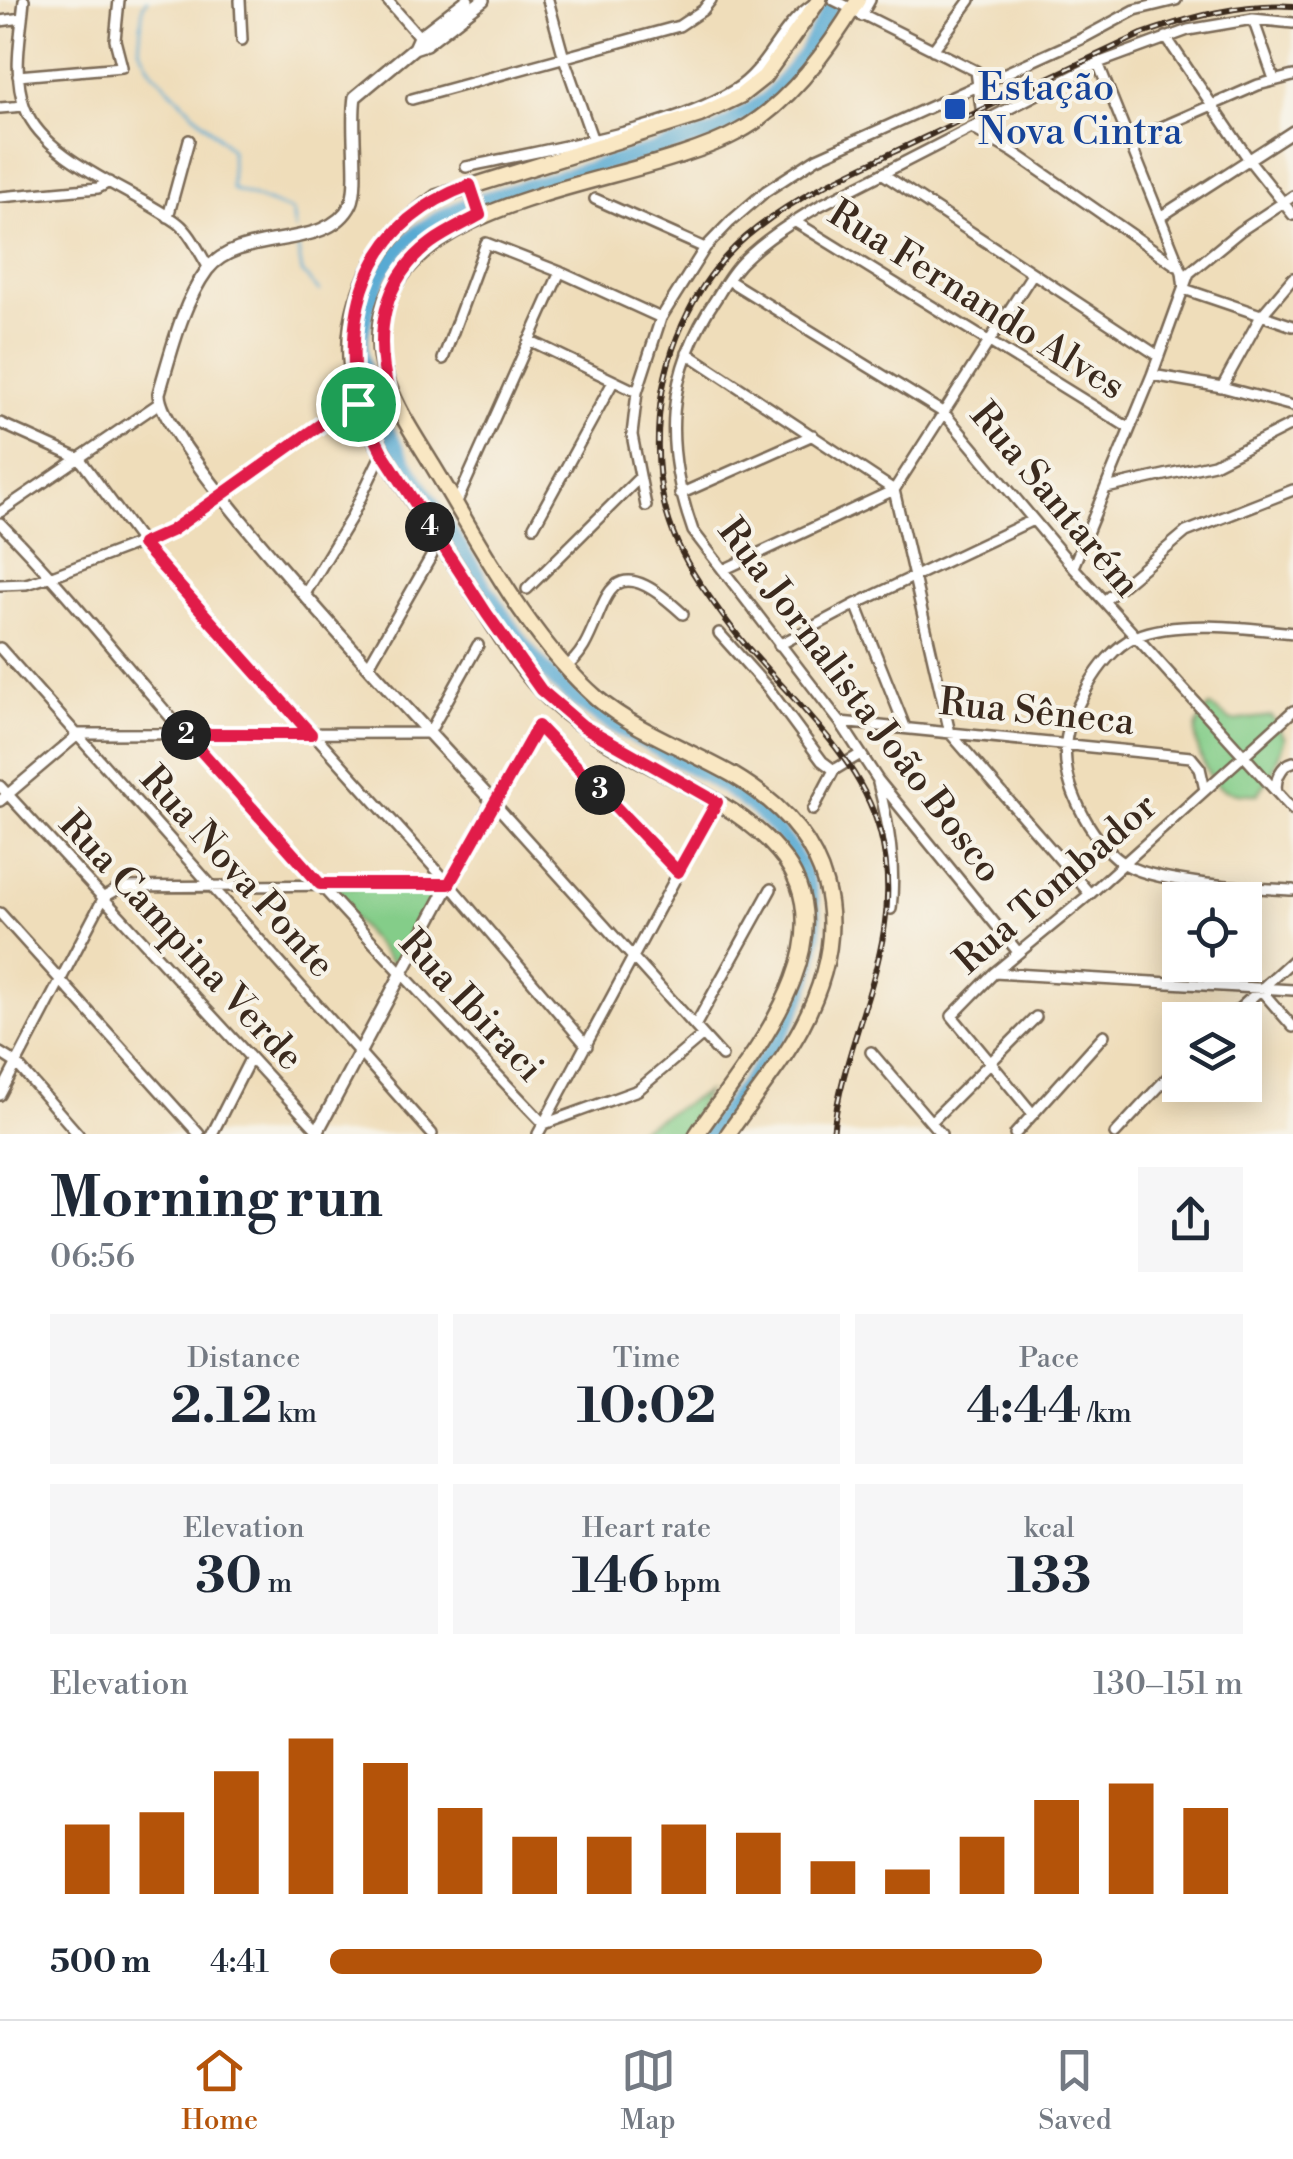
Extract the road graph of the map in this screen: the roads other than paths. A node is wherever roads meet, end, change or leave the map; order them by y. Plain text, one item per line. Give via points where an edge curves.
1 (24, 0) edge
2 (119, 0) edge
3 (254, 0) edge
4 (387, 0) edge
5 (467, 0) edge
6 (483, 0) edge
7 (548, 0) edge
8 (711, 0) edge
9 (819, 0) edge
10 (834, 0) edge
11 (870, 0) edge
12 (970, 0) edge
13 (1176, 0) edge
14 (1145, 3) edge
15 (241, 4) edge
16 (854, 9) edge
17 (22, 18) junction
18 (1253, 19) junction
19 (0, 21) edge
20 (1293, 23) edge
21 (1166, 37) junction
22 (242, 40) dead end
23 (420, 43) junction
24 (933, 50) junction
25 (564, 58) junction
26 (1098, 63) junction
27 (18, 76) junction
28 (1293, 76) edge
29 (1274, 80) junction
30 (978, 88) junction
31 (412, 99) dead end
32 (24, 106) junction
33 (1212, 106) junction
34 (0, 108) edge
35 (983, 122) junction
36 (972, 128) junction
37 (1293, 131) edge
38 (592, 138) junction
39 (190, 140) dead end
40 (1130, 141) junction
41 (1250, 161) junction
42 (466, 167) dead end
43 (883, 174) junction
44 (109, 182) junction
45 (470, 186) junction
46 (0, 197) edge
47 (1288, 199) edge
48 (595, 200) dead end
49 (480, 214) junction
50 (1293, 215) edge
51 (168, 217) junction
52 (1160, 217) junction
53 (794, 221) junction
54 (705, 248) junction
55 (208, 268) junction
56 (1180, 268) junction
57 (560, 272) junction
58 (1034, 273) junction
59 (1293, 278) edge
60 (728, 280) junction
61 (1184, 288) junction
62 (1261, 316) junction
63 (660, 318) junction
64 (1293, 326) edge
65 (529, 340) junction
66 (989, 343) junction
67 (687, 353) junction
68 (1157, 355) junction
69 (443, 359) dead end
70 (1152, 375) junction
71 (354, 382) junction
72 (613, 382) junction
73 (1222, 386) junction
74 (636, 392) junction
75 (385, 394) junction
76 (361, 403) junction
77 (158, 404) junction
78 (1293, 406) edge
79 (341, 410) junction
80 (944, 412) junction
81 (0, 423) edge
82 (367, 423) junction
83 (1293, 424) edge
84 (1128, 428) junction
85 (813, 435) junction
86 (382, 452) junction
87 (80, 459) junction
88 (638, 478) junction
89 (1106, 488) junction
90 (894, 490) junction
91 (1293, 490) edge
92 (680, 494) junction
93 (221, 496) junction
94 (456, 504) junction
95 (646, 506) dead end
96 (0, 512) edge
97 (1034, 520) junction
98 (0, 523) edge
99 (534, 526) dead end
100 (142, 544) junction
101 (432, 555) dead end
102 (1073, 567) junction
103 (723, 570) junction
104 (52, 576) junction
105 (913, 580) junction
106 (0, 585) edge
107 (527, 589) dead end
108 (305, 594) junction
109 (1104, 602) junction
110 (856, 604) junction
111 (683, 614) dead end
112 (719, 633) dead end
113 (1293, 633) edge
114 (1134, 637) junction
115 (478, 645) dead end
116 (779, 645) junction
117 (0, 648) edge
118 (369, 665) junction
119 (564, 668) junction
120 (1293, 711) edge
121 (840, 722) junction
122 (904, 727) junction
123 (429, 732) junction
124 (950, 733) junction
125 (80, 734) junction
126 (186, 734) junction
127 (311, 734) junction
128 (1065, 746) junction
129 (859, 754) junction
130 (1242, 756) junction
131 (1293, 762) edge
132 (834, 770) junction
133 (878, 780) junction
134 (0, 786) edge
135 (1205, 790) junction
136 (1277, 792) junction
137 (4, 798) edge
138 (493, 802) junction
139 (717, 802) junction
140 (812, 810) dead end
141 (1293, 810) edge
142 (1123, 864) junction
143 (678, 872) junction
144 (320, 884) junction
145 (449, 884) junction
146 (208, 886) junction
147 (772, 889) dead end
148 (1293, 890) edge
149 (1090, 894) junction
150 (104, 897) junction
151 (891, 909) dead end
152 (0, 913) edge
153 (1018, 952) junction
154 (632, 960) junction
155 (1293, 960) edge
156 (994, 973) junction
157 (402, 975) junction
158 (59, 979) junction
159 (1260, 989) junction
160 (1293, 990) edge
161 (1246, 1002) edge
162 (1036, 1016) dead end
163 (695, 1026) junction
164 (1293, 1026) edge
165 (703, 1035) junction
166 (1104, 1035) dead end
167 (588, 1046) junction
168 (359, 1052) junction
169 (871, 1052) dead end
170 (0, 1053) edge
171 (722, 1056) dead end
172 (250, 1060) junction
173 (16, 1062) junction
174 (989, 1062) junction
175 (1162, 1083) edge
176 (0, 1095) edge
177 (1033, 1114) junction
178 (931, 1122) junction
179 (541, 1129) edge
180 (318, 1133) edge
181 (78, 1134) edge
182 (199, 1134) edge
183 (212, 1134) edge
184 (432, 1134) edge
185 (697, 1134) edge
186 (728, 1134) edge
187 (941, 1134) edge
188 (1015, 1134) edge
189 (1114, 1134) edge

1 - 17 street
2 - 27 street via 115,40 122,68
3 - 15 street
4 - 23 street
5 - 23 street
6 - 23 street
7 - 25 street
8 - 25 street via 678,26
9 - 38 street via 798,14 738,88 704,106
9 - 45 main road via 764,76 740,96 700,115
10 - 16 street
11 - 16 street
12 - 24 street
13 - 14 street
14 - 30 street
15 - 22 street
16 - 24 street
16 - 49 main road via 790,91 741,131
17 - 19 street
17 - 27 street
18 - 20 street, Rua Jornalista João Bosco
18 - 21 street, Rua Jornalista João Bosco
18 - 29 street
21 - 26 street, Rua Jornalista João Bosco
21 - 33 street
23 - 55 street via 355,96 354,199 346,212 333,224 242,248
24 - 30 street via 976,71
25 - 31 street
25 - 38 street
26 - 35 street, Rua Jornalista João Bosco
26 - 40 street
27 - 32 street
28 - 29 street
29 - 33 street
30 - 35 street
30 - 54 street via 817,158 766,190
32 - 34 street
32 - 44 street via 34,127
33 - 40 street
33 - 41 street
35 - 36 street, Rua Jornalista João Bosco
36 - 43 street, Rua Jornalista João Bosco
36 - 56 street
37 - 41 street
38 - 42 street
39 - 51 street
40 - 52 street
41 - 47 street
41 - 52 street
43 - 53 street, Rua Jornalista João Bosco
43 - 58 street
44 - 46 street
44 - 51 street
45 - 49 main road
45 - 71 main road via 437,197 384,244 354,313
47 - 50 street
47 - 61 street via 1200,262
48 - 54 street
49 - 75 main road via 431,243 394,284 380,340
51 - 55 street via 182,226
52 - 56 street
53 - 60 street, Rua Jornalista João Bosco
53 - 66 street, Rua Fernando Alves
54 - 63 street
55 - 77 street via 183,317
56 - 61 street
57 - 63 street
57 - 65 street
57 - 69 street via 486,243
58 - 66 street
58 - 68 street
59 - 62 street
60 - 67 street, Rua Jornalista João Bosco
60 - 80 street, Rua Santarém
61 - 62 street
61 - 68 street
62 - 64 street
62 - 73 street
63 - 74 street
65 - 72 street
65 - 94 street
66 - 80 street
66 - 84 street, Rua Fernando Alves
67 - 85 street
67 - 92 street, Rua Jornalista João Bosco via 674,415
68 - 70 street
70 - 73 street
70 - 84 street
71 - 76 main road
71 - 79 main road
72 - 74 street
72 - 99 street
73 - 78 street
74 - 88 street
75 - 76 street
75 - 94 main road
76 - 79 street
76 - 82 main road
77 - 87 street
77 - 93 street
79 - 82 main road
79 - 93 street
80 - 90 street
80 - 97 street, Rua Santarém
81 - 87 street
82 - 86 main road
83 - 89 street via 1214,464
84 - 89 street
85 - 90 street
85 - 92 street
86 - 108 street
86 - 139 main road via 541,690 583,726
87 - 96 street
87 - 100 street
88 - 95 street
88 - 107 street
89 - 102 street
90 - 103 street
90 - 105 street
91 - 109 street via 1186,532
92 - 103 street, Rua Jornalista João Bosco via 692,531
93 - 100 street
93 - 108 street
94 - 119 main road
97 - 102 street, Rua Santarém
97 - 105 street
98 - 104 street, Rua Ibiraci
100 - 104 street
100 - 127 street
101 - 118 street
102 - 109 street, Rua Santarém
103 - 116 street, Rua Jornalista João Bosco
104 - 106 street
104 - 126 street, Rua Ibiraci
105 - 110 street
105 - 124 street
108 - 118 street
109 - 114 street, Rua Santarém
110 - 116 street
110 - 122 street
111 - 119 street via 643,583 621,582 601,605 576,661
112 - 132 street
113 - 114 street via 1235,626
114 - 128 street via 1094,676
114 - 130 street, Rua Santarém
115 - 123 street
116 - 121 street, Rua Jornalista João Bosco
117 - 125 street, Rua Nova Ponte
118 - 123 street
119 - 186 main road via 602,703 777,804 804,836 828,891 831,933 816,992 801,1027
120 - 130 street, Rua Tombador
121 - 122 street, Rua Sêneca
121 - 129 street, Rua Jornalista João Bosco
122 - 124 street, Rua Sêneca
123 - 127 street
123 - 138 street
124 - 128 street, Rua Sêneca
124 - 149 street
125 - 126 street
125 - 137 street
125 - 146 street, Rua Nova Ponte
126 - 127 street
126 - 144 street, Rua Ibiraci
127 - 145 street
128 - 135 street, Rua Sêneca via 1191,758
128 - 142 street via 1088,823
129 - 132 street
129 - 133 street, Rua Jornalista João Bosco
130 - 135 street, Rua Tombador
130 - 136 street, Rua Santarém
131 - 136 street via 1280,773
132 - 140 street
133 - 151 street via 889,826
133 - 153 street, Rua Jornalista João Bosco
134 - 137 street, Rua Campina Verde
135 - 142 street, Rua Tombador
136 - 141 street, Rua Santarém
137 - 150 street, Rua Campina Verde
138 - 143 street via 538,726
138 - 145 street
138 - 154 street
139 - 143 street
139 - 185 main road via 757,830 788,864 802,908 804,947 776,1018
142 - 148 street via 1146,873
142 - 149 street, Rua Tombador
143 - 154 street
144 - 145 street
144 - 146 street
144 - 157 street, Rua Ibiraci
145 - 157 street
145 - 167 street
146 - 150 street via 122,887
146 - 168 street, Rua Nova Ponte
147 - 163 street
149 - 153 street, Rua Tombador
150 - 158 street
150 - 172 street, Rua Campina Verde
152 - 158 street
153 - 156 street, Rua Tombador
154 - 163 street
154 - 167 street
155 - 159 street
156 - 159 street
156 - 174 street, Rua Tombador via 952,1016
157 - 168 street
157 - 179 street, Rua Ibiraci
158 - 173 street
158 - 182 street
159 - 160 street
159 - 161 street
159 - 164 street
162 - 174 street
163 - 165 street
165 - 171 street
165 - 179 street via 638,1090
166 - 177 street
167 - 179 street
168 - 180 street
168 - 184 street, Rua Nova Ponte
169 - 178 street
170 - 173 street
172 - 180 street, Rua Campina Verde
172 - 183 street
173 - 176 street
173 - 181 street
174 - 177 street
174 - 178 street
175 - 189 street
177 - 188 street
178 - 187 street

